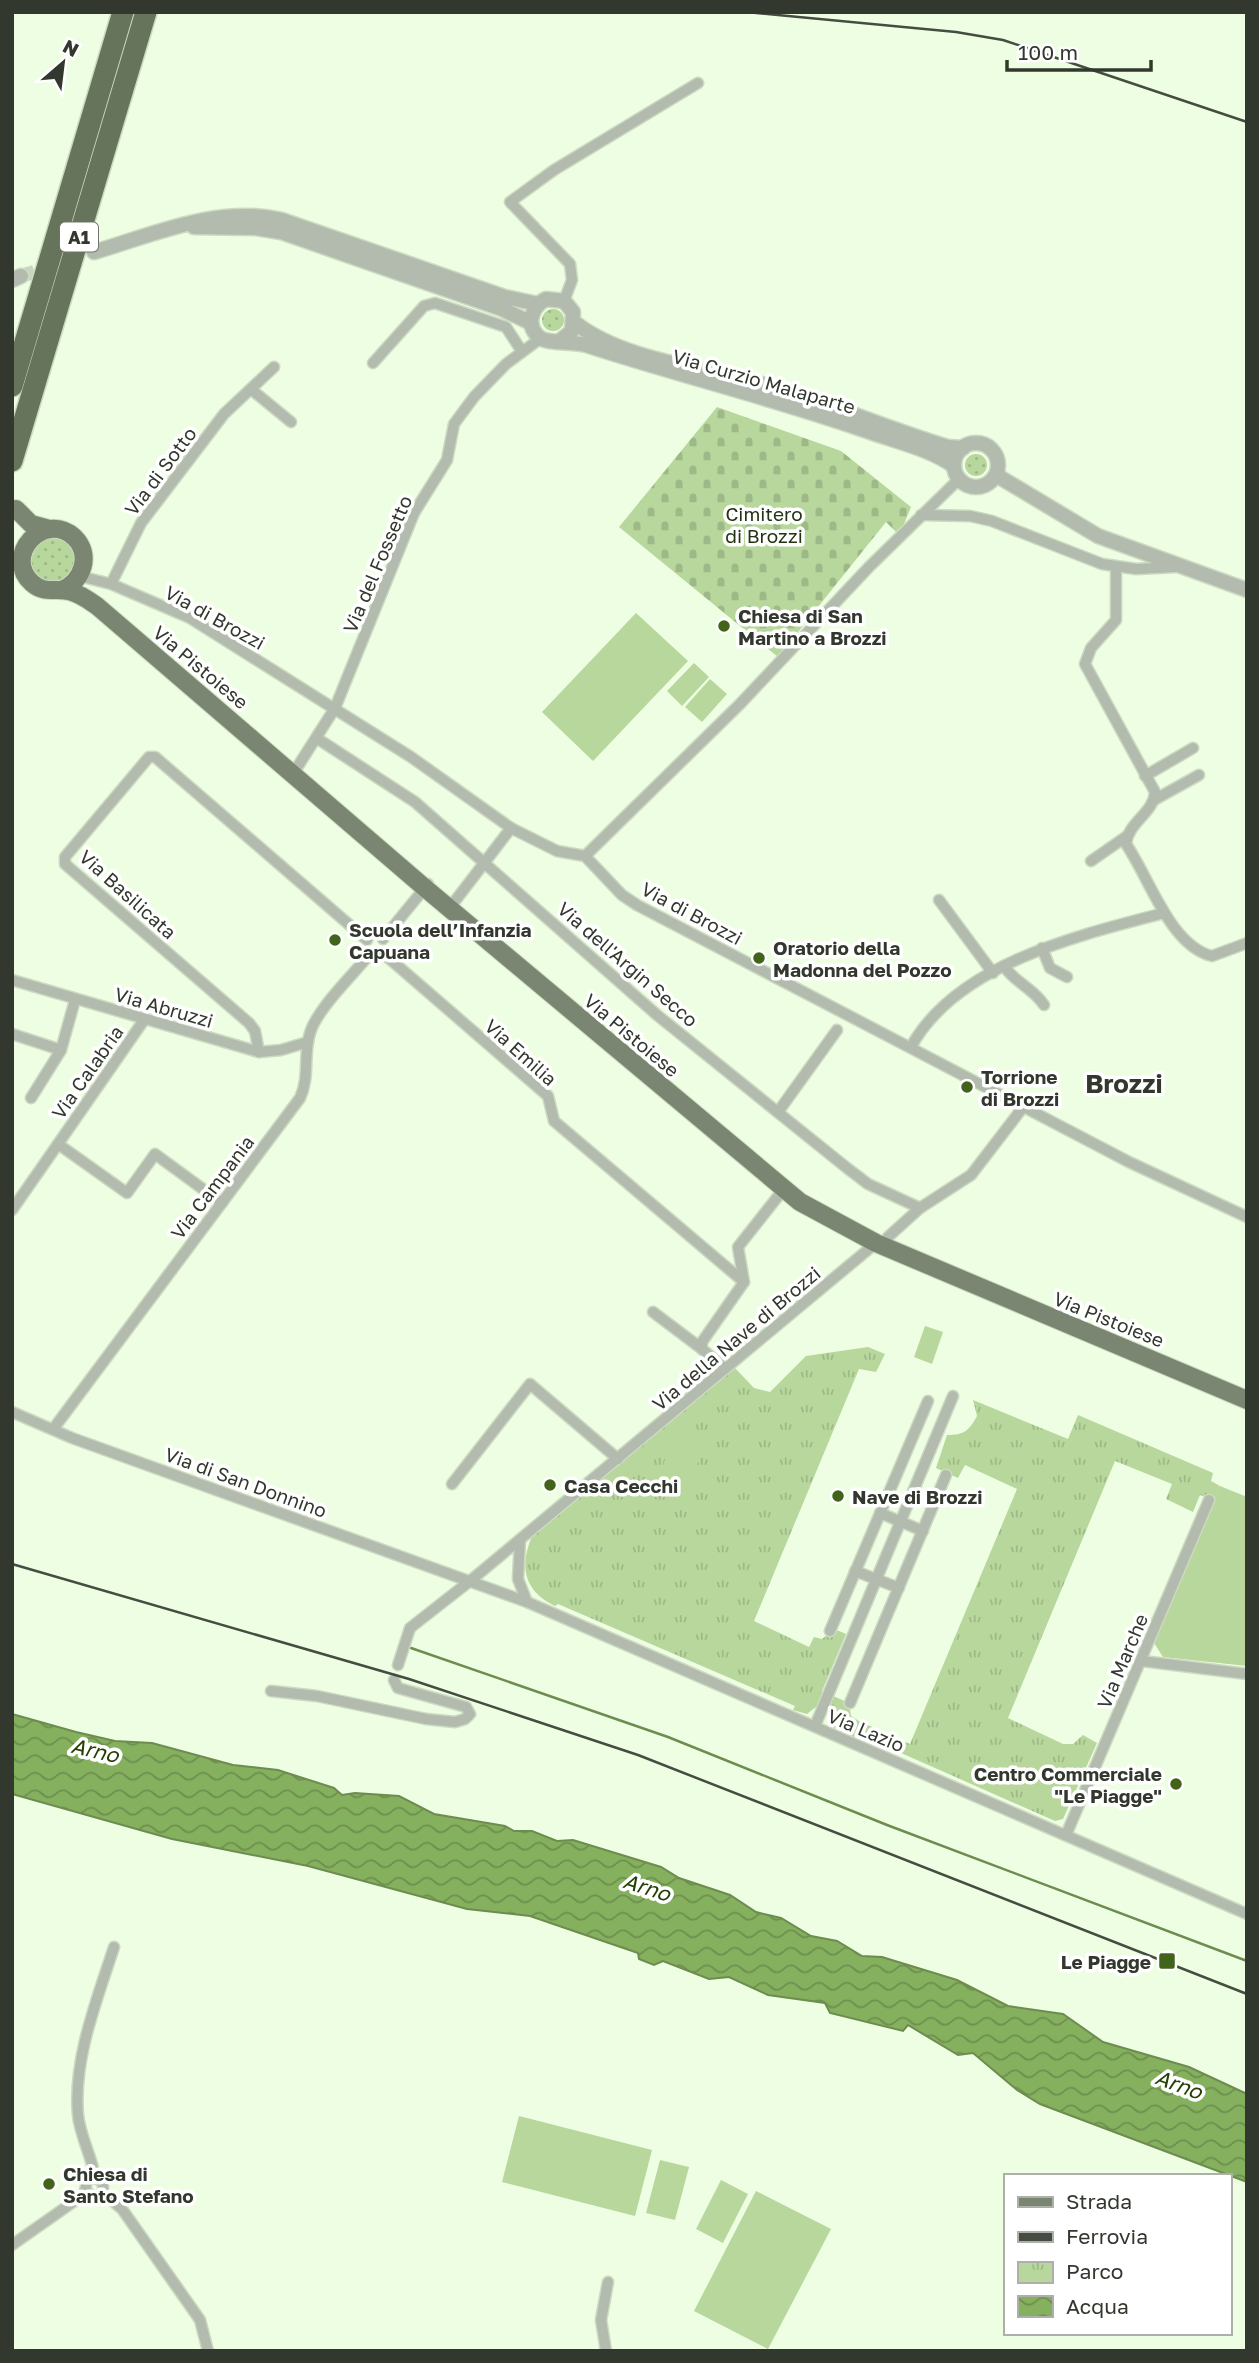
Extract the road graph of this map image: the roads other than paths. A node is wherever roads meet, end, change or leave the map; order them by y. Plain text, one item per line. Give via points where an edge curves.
1 (123, 12) edge
2 (146, 12) edge
3 (698, 83) dead end
4 (182, 227) junction
5 (93, 252) dead end
6 (564, 301) junction
7 (538, 304) junction
8 (575, 322) junction
9 (531, 323) junction
10 (541, 338) junction
11 (561, 340) junction
12 (520, 350) junction
13 (373, 363) dead end
14 (274, 366) dead end
15 (12, 386) edge
16 (253, 390) junction
17 (291, 422) dead end
18 (963, 448) junction
19 (12, 461) edge
20 (957, 472) junction
21 (996, 475) junction
22 (921, 515) junction
23 (50, 529) junction
24 (19, 547) edge
25 (12, 562) edge
26 (1116, 566) junction
27 (1181, 566) junction
28 (82, 570) junction
29 (27, 578) junction
30 (111, 584) junction
31 (62, 590) junction
32 (1247, 590) edge
33 (335, 708) junction
34 (318, 739) junction
35 (1193, 748) dead end
36 (299, 766) junction
37 (1145, 775) junction
38 (1199, 775) dead end
39 (1154, 800) junction
40 (511, 828) junction
41 (1127, 836) junction
42 (585, 856) junction
43 (1091, 860) dead end
44 (486, 861) junction
45 (428, 885) junction
46 (939, 900) dead end
47 (455, 901) junction
48 (1164, 913) junction
49 (383, 939) junction
50 (367, 940) junction
51 (1042, 948) junction
52 (1245, 948) edge
53 (384, 954) junction
54 (369, 956) junction
55 (1004, 966) junction
56 (993, 973) junction
57 (1067, 977) dead end
58 (12, 980) edge
59 (75, 1000) junction
60 (1044, 1005) dead end
61 (144, 1020) junction
62 (842, 1023) junction
63 (12, 1034) edge
64 (308, 1042) junction
65 (911, 1047) junction
66 (61, 1050) junction
67 (259, 1052) junction
68 (31, 1098) dead end
69 (1024, 1106) junction
70 (778, 1112) junction
71 (58, 1144) junction
72 (783, 1190) junction
73 (222, 1203) junction
74 (920, 1208) junction
75 (12, 1210) edge
76 (1247, 1217) edge
77 (882, 1240) junction
78 (744, 1282) junction
79 (653, 1312) dead end
80 (702, 1349) junction
81 (724, 1369) junction
82 (1247, 1391) edge
83 (953, 1396) dead end
84 (1247, 1399) edge
85 (928, 1401) dead end
86 (12, 1412) edge
87 (54, 1428) junction
88 (904, 1457) junction
89 (618, 1459) junction
90 (925, 1466) junction
91 (946, 1475) dead end
92 (452, 1484) dead end
93 (1209, 1500) dead end
94 (880, 1513) junction
95 (901, 1521) junction
96 (923, 1531) junction
97 (520, 1540) junction
98 (855, 1571) junction
99 (876, 1579) junction
100 (471, 1581) junction
101 (899, 1588) junction
102 (527, 1602) junction
103 (830, 1632) dead end
104 (854, 1633) junction
105 (876, 1643) junction
106 (1142, 1661) junction
107 (398, 1665) dead end
108 (1247, 1674) edge
109 (394, 1683) dead end
110 (271, 1691) dead end
111 (850, 1703) dead end
112 (815, 1726) junction
113 (1066, 1835) junction
114 (1247, 1914) edge
115 (114, 1947) dead end
116 (95, 2178) junction
117 (86, 2193) junction
118 (103, 2193) junction
119 (12, 2245) edge
120 (608, 2281) dead end
121 (208, 2351) edge
122 (606, 2351) edge

1 - 15 highway, A1
2 - 19 highway, A1
3 - 6 street via 554,170 510,202 570,264 572,280
4 - 5 street
4 - 7 street via 233,215 271,218
4 - 9 street via 281,232 492,305
6 - 7 street
6 - 8 street
7 - 9 street
8 - 11 street
8 - 18 street, Via Curzio Malaparte via 621,346 761,384 948,447
9 - 10 street
10 - 11 street, Via Curzio Malaparte
10 - 12 street, Via del Fossetto
11 - 20 street, Via Curzio Malaparte via 812,412 938,456
12 - 13 street via 506,327 435,303 424,306
12 - 33 street, Via del Fossetto via 454,424 447,460 414,513
14 - 16 street, Via di Sotto
16 - 17 street
16 - 30 street, Via di Sotto via 224,414 141,523
18 - 20 street
18 - 21 street, Via Curzio Malaparte via 976,443 990,447 998,459
20 - 21 street, Via Curzio Malaparte via 969,486 979,486
20 - 22 street
21 - 27 street via 1098,536
22 - 26 street via 992,521 1083,558
22 - 42 street
23 - 24 main road
23 - 24 main road, Via Pistoiese via 31,524 16,509
23 - 28 main road, Via Pistoiese via 73,537 82,549
24 - 29 main road
25 - 29 street, Via Pistoiese
26 - 27 street
26 - 37 street via 1116,620 1091,648 1085,664
27 - 32 street
28 - 30 street, Via di Brozzi
28 - 31 main road
28 - 36 main road, Via Pistoiese via 95,595
29 - 31 main road, Via Pistoiese via 42,590
30 - 33 street, Via di Brozzi via 190,618
31 - 45 main road, Via Pistoiese via 97,606
33 - 34 street, Via del Fossetto
33 - 40 street, Via di Brozzi
34 - 36 street, Via del Fossetto
34 - 44 street, Via dell'Argin Secco via 415,802
35 - 37 street
36 - 45 main road, Via Pistoiese
37 - 39 street via 1155,792
38 - 39 street
39 - 41 street
40 - 42 street, Via di Brozzi via 557,851
40 - 44 street
41 - 43 street
41 - 48 street via 1126,844
42 - 62 street, Via di Brozzi via 629,900
44 - 47 street
44 - 70 street, Via dell'Argin Secco via 657,1015
45 - 47 main road, Via Pistoiese
45 - 49 street
45 - 72 main road, Via Pistoiese
46 - 56 street
47 - 77 main road, Via Pistoiese via 789,1182
48 - 51 street
48 - 52 street via 1202,954
49 - 50 street
49 - 53 street via 387,945
50 - 54 street
50 - 67 street, Via Basilicata via 152,756 65,857 65,864 249,1023
51 - 55 street
51 - 57 street via 1050,968
53 - 54 street
53 - 78 street, Via Emilia via 548,1096 554,1121
54 - 64 street, Via Campania via 318,1018
55 - 56 street
55 - 60 street
56 - 65 street via 930,1017
58 - 59 street, Via Abruzzi
59 - 61 street, Via Abruzzi
59 - 66 street
61 - 67 street, Via Abruzzi
61 - 71 street, Via Calabria
62 - 65 street, Via di Brozzi
62 - 70 street
63 - 66 street
64 - 67 street, Via Abruzzi
64 - 73 street, Via Campania via 306,1081 300,1098
65 - 69 street, Via di Brozzi
66 - 68 street
69 - 74 street, Via della Nave di Brozzi via 971,1175
69 - 76 street, Via di Brozzi
70 - 74 street, Via dell'Argin Secco via 868,1184
71 - 73 street, Via Calabria via 127,1194 155,1154
71 - 75 street, Via Calabria
72 - 77 main road, Via Pistoiese via 824,1217
72 - 78 street via 738,1247
73 - 87 street, Via Campania
74 - 77 street, Via della Nave di Brozzi
77 - 81 street, Via della Nave di Brozzi
77 - 82 main road, Via Pistoiese
77 - 84 main road, Via Pistoiese
78 - 80 street via 704,1335
79 - 80 street
80 - 81 street
81 - 89 street, Via della Nave di Brozzi
83 - 90 street
85 - 88 street
86 - 87 street, Via di San Donnino
87 - 100 street, Via di San Donnino
88 - 90 street
88 - 94 street
89 - 92 street via 530,1384
89 - 97 street, Via della Nave di Brozzi
90 - 95 street
91 - 96 street
93 - 106 street, Via Marche
94 - 95 street
94 - 98 street
95 - 96 street
95 - 99 street
96 - 101 street
97 - 100 street, Via della Nave di Brozzi
97 - 102 street via 518,1579
98 - 99 street
98 - 103 street
99 - 101 street
99 - 104 street
100 - 102 street, Via Lazio
100 - 107 street, Via della Nave di Brozzi via 415,1623
101 - 105 street
102 - 112 street, Via Lazio
104 - 105 street
104 - 112 street
105 - 111 street
106 - 108 street
106 - 113 street, Via Marche
109 - 110 street via 466,1707 470,1714 455,1722 426,1719
112 - 113 street, Via Lazio
113 - 114 street, Via Lazio
115 - 116 street via 80,2070 78,2117
116 - 117 street via 85,2183
116 - 118 street via 103,2183
117 - 118 street via 95,2197
117 - 119 street
118 - 121 street via 122,2209 200,2320
120 - 122 street via 600,2320

